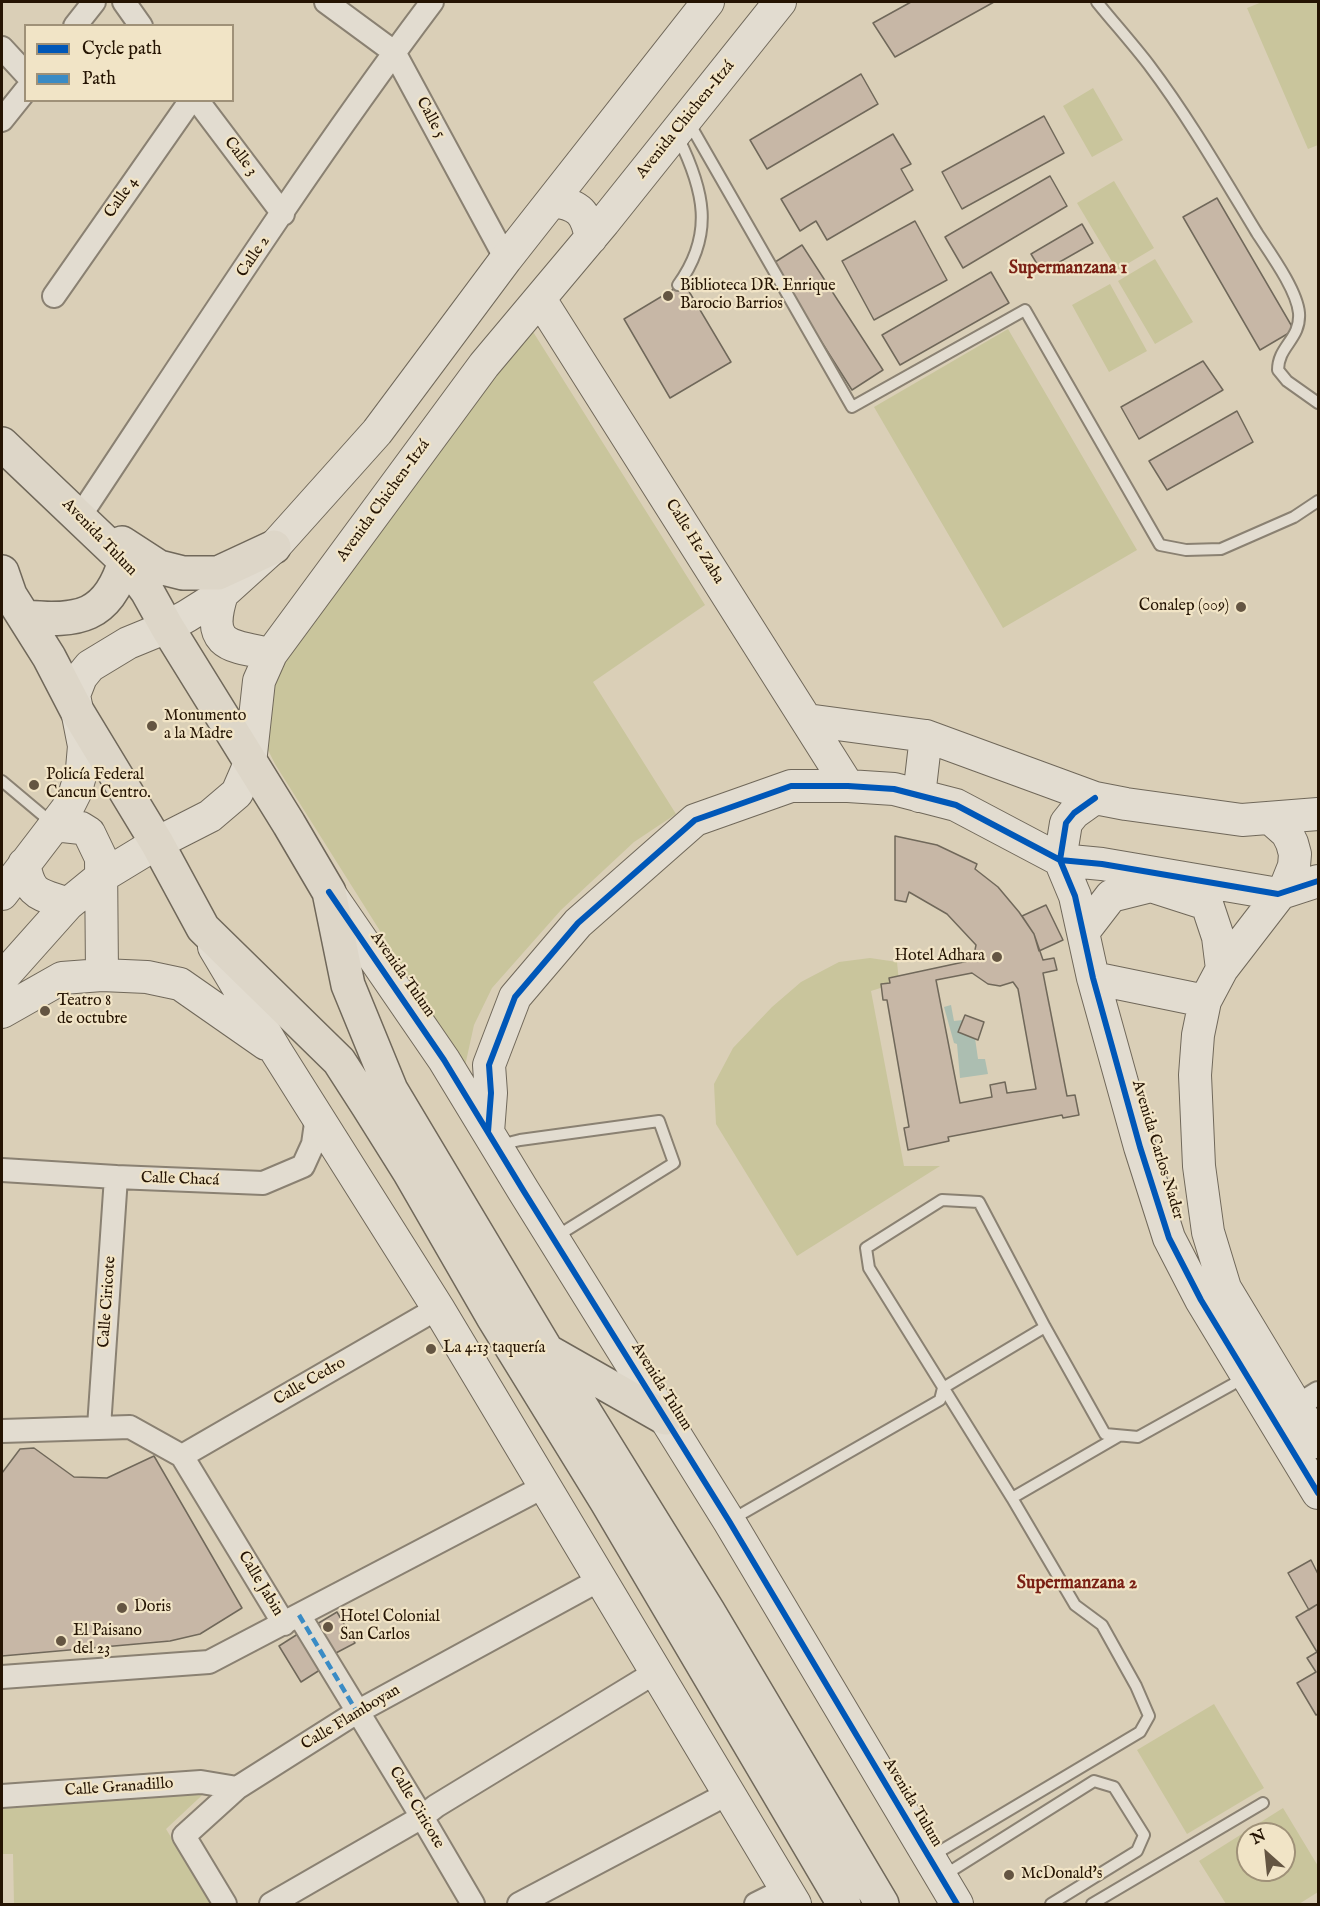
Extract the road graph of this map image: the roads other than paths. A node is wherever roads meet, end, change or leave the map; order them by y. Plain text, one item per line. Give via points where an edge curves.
1 (94, 2) edge
2 (124, 2) edge
3 (326, 2) edge
4 (432, 2) edge
5 (708, 2) edge
6 (780, 2) edge
7 (1097, 2) edge
8 (77, 24) edge
9 (140, 24) edge
10 (2, 48) edge
11 (394, 52) junction
12 (24, 72) edge
13 (24, 92) edge
14 (190, 102) edge
15 (199, 102) edge
16 (2, 120) edge
17 (681, 126) junction
18 (553, 201) junction
19 (283, 214) junction
20 (591, 238) junction
21 (506, 259) junction
22 (678, 285) dead end
23 (54, 296) dead end
24 (540, 299) junction
25 (455, 328) junction
26 (484, 365) junction
27 (1318, 403) edge
28 (2, 444) edge
29 (1318, 501) edge
30 (80, 516) junction
31 (274, 547) junction
32 (125, 561) junction
33 (222, 594) junction
34 (10, 598) edge
35 (167, 627) junction
36 (270, 654) junction
37 (77, 711) junction
38 (807, 720) junction
39 (926, 736) junction
40 (250, 763) junction
41 (2, 781) edge
42 (848, 786) junction
43 (919, 796) junction
44 (1095, 798) junction
45 (1318, 814) edge
46 (1270, 818) junction
47 (54, 825) junction
48 (157, 843) junction
49 (1060, 860) junction
50 (24, 864) junction
51 (101, 877) junction
52 (1318, 881) edge
53 (329, 892) junction
54 (2, 894) edge
55 (1278, 894) junction
56 (68, 904) junction
57 (203, 928) junction
58 (1084, 931) junction
59 (1222, 969) junction
60 (102, 975) junction
61 (2, 978) edge
62 (1093, 978) junction
63 (1205, 1001) junction
64 (2, 1012) edge
65 (276, 1051) junction
66 (317, 1116) junction
67 (492, 1139) junction
68 (1198, 1166) junction
69 (2, 1170) edge
70 (1149, 1174) junction
71 (116, 1177) junction
72 (554, 1238) junction
73 (438, 1308) junction
74 (1045, 1327) junction
75 (547, 1351) junction
76 (1259, 1370) junction
77 (943, 1388) junction
78 (1297, 1407) edge
79 (665, 1418) junction
80 (99, 1427) junction
81 (2, 1431) edge
82 (1119, 1436) junction
83 (1318, 1442) edge
84 (182, 1456) junction
85 (544, 1486) junction
86 (1318, 1493) edge
87 (1012, 1498) junction
88 (729, 1521) junction
89 (601, 1579) junction
90 (291, 1619) junction
91 (2, 1677) edge
92 (646, 1678) dead end
93 (357, 1712) junction
94 (237, 1788) junction
95 (729, 1793) junction
96 (2, 1796) edge
97 (1263, 1803) dead end
98 (423, 1817) junction
99 (935, 1868) junction
100 (791, 1897) edge
101 (225, 1905) edge
102 (271, 1905) edge
103 (473, 1905) edge
104 (519, 1905) edge
105 (756, 1905) edge
106 (844, 1905) edge
107 (882, 1905) edge
108 (957, 1905) edge
109 (1051, 1905) edge
110 (1092, 1905) edge

1 - 8 street
2 - 9 street
3 - 11 street, Calle 5
4 - 11 street, Calle 2
5 - 18 street
6 - 17 street, Avenida Chichen-Itzá
7 - 27 lane via 1148,64 1274,259 1298,304 1299,316 1294,338 1278,359 1278,370
10 - 12 street
11 - 19 street, Calle 2
11 - 21 street, Calle 5
13 - 16 street
14 - 23 street, Calle 4
15 - 19 street, Calle 3
17 - 20 street, Avenida Chichen-Itzá
17 - 22 lane via 702,216 701,238
17 - 29 lane via 852,407 1025,310 1160,545 1186,550 1221,549 1294,517
18 - 20 street via 568,203 581,211
18 - 21 street
19 - 30 street, Calle 2
20 - 24 street, Avenida Chichen-Itzá
21 - 25 street
24 - 26 street, Avenida Chichen-Itzá
24 - 38 street, Calle He Zaba
25 - 26 street via 455,344 460,353 471,362
25 - 31 street via 377,432
26 - 36 street, Avenida Chichen-Itzá
28 - 30 main road, Avenida Tulum
30 - 31 main road via 159,567 183,573 218,573
30 - 32 main road, Avenida Tulum
31 - 33 street
32 - 34 main road via 110,593 88,614 55,620
32 - 35 main road, Avenida Tulum
33 - 35 street
33 - 36 street via 215,615 220,637 237,648
34 - 37 main road via 49,657
35 - 37 street via 128,643 90,666 74,695
35 - 40 main road, Avenida Tulum
36 - 40 street, Avenida Chichen-Itzá via 259,681
37 - 47 street via 84,746 82,769 75,793
37 - 48 main road
38 - 39 street
38 - 42 street, Calle He Zaba
39 - 43 street
39 - 44 street
40 - 48 street, Avenida Chichen-Itzá via 237,793 210,816
40 - 53 main road, Avenida Tulum
41 - 47 lane
42 - 43 street via 894,789
42 - 67 street via 791,786 695,820 578,922 515,997 489,1065
43 - 49 street via 956,806
44 - 46 street via 1242,820
44 - 49 street via 1066,823
45 - 46 street
46 - 55 street, Avenida Carlos Nader via 1287,833 1295,854 1291,876
47 - 50 street
47 - 51 street via 90,833 101,858
48 - 51 street, Avenida Chichen-Itzá
48 - 57 main road
49 - 55 street
49 - 58 street, Avenida Carlos Nader
50 - 54 street
50 - 56 street via 34,891
51 - 56 street, Avenida Chichen-Itzá
51 - 60 street
52 - 55 street
53 - 67 street, Avenida Tulum via 444,1060
53 - 75 main road, Avenida Tulum via 348,985 391,1090
55 - 59 street, Avenida Carlos Nader
56 - 61 street, Avenida Chichen-Itzá
57 - 65 street
57 - 106 main road via 339,1061 411,1173
58 - 59 street via 1111,896 1151,886 1208,904
58 - 62 street, Avenida Carlos Nader
59 - 63 street, Avenida Carlos Nader
60 - 64 street via 62,978
60 - 65 street via 147,977 180,984
62 - 63 street
62 - 70 street, Avenida Carlos Nader
63 - 68 street, Avenida Carlos Nader via 1195,1075
65 - 66 street
66 - 71 street, Calle Chacá via 313,1144 303,1166 263,1183
66 - 73 street
67 - 72 street, Avenida Tulum
67 - 72 lane via 520,1140 659,1121 674,1163
68 - 70 street
68 - 76 street, Avenida Carlos Nader via 1208,1232 1225,1288
69 - 71 street, Calle Chacá
70 - 76 street, Avenida Carlos Nader via 1169,1238 1201,1300
71 - 80 street, Calle Ciricote
72 - 79 street, Avenida Tulum
73 - 84 street, Calle Cedro
73 - 85 street
74 - 77 lane
74 - 77 lane via 980,1202 942,1200 866,1248 869,1268
74 - 82 lane via 1105,1434
75 - 79 main road
75 - 107 main road, Avenida Tulum via 708,1611
76 - 78 street, Avenida Carlos Nader
76 - 82 lane via 1138,1437
77 - 87 lane
77 - 88 lane via 940,1400
78 - 83 street, Avenida Carlos Nader
78 - 86 street, Avenida Carlos Nader
79 - 88 street, Avenida Tulum
80 - 81 street, Calle Jabin
80 - 84 street, Calle Jabin via 130,1427
82 - 87 lane
84 - 90 street, Calle Jabin
85 - 89 street
85 - 90 street
87 - 99 lane via 1076,1605 1102,1625 1149,1716 1140,1732 946,1846
88 - 99 street, Avenida Tulum
89 - 93 street, Calle Flamboyan
89 - 95 street
90 - 91 street, Calle Jabin via 209,1662
90 - 93 street, Calle Ciricote
92 - 98 street
93 - 94 street, Calle Flamboyan
93 - 98 street, Calle Ciricote
94 - 96 street, Calle Granadillo via 201,1782
94 - 101 street, Calle Flamboyan via 184,1836
95 - 100 street
95 - 104 street
97 - 110 lane
98 - 102 street
98 - 103 street, Calle Ciricote
99 - 108 street, Avenida Tulum
99 - 109 lane via 1094,1781 1114,1787 1144,1835 1137,1851
100 - 105 street

